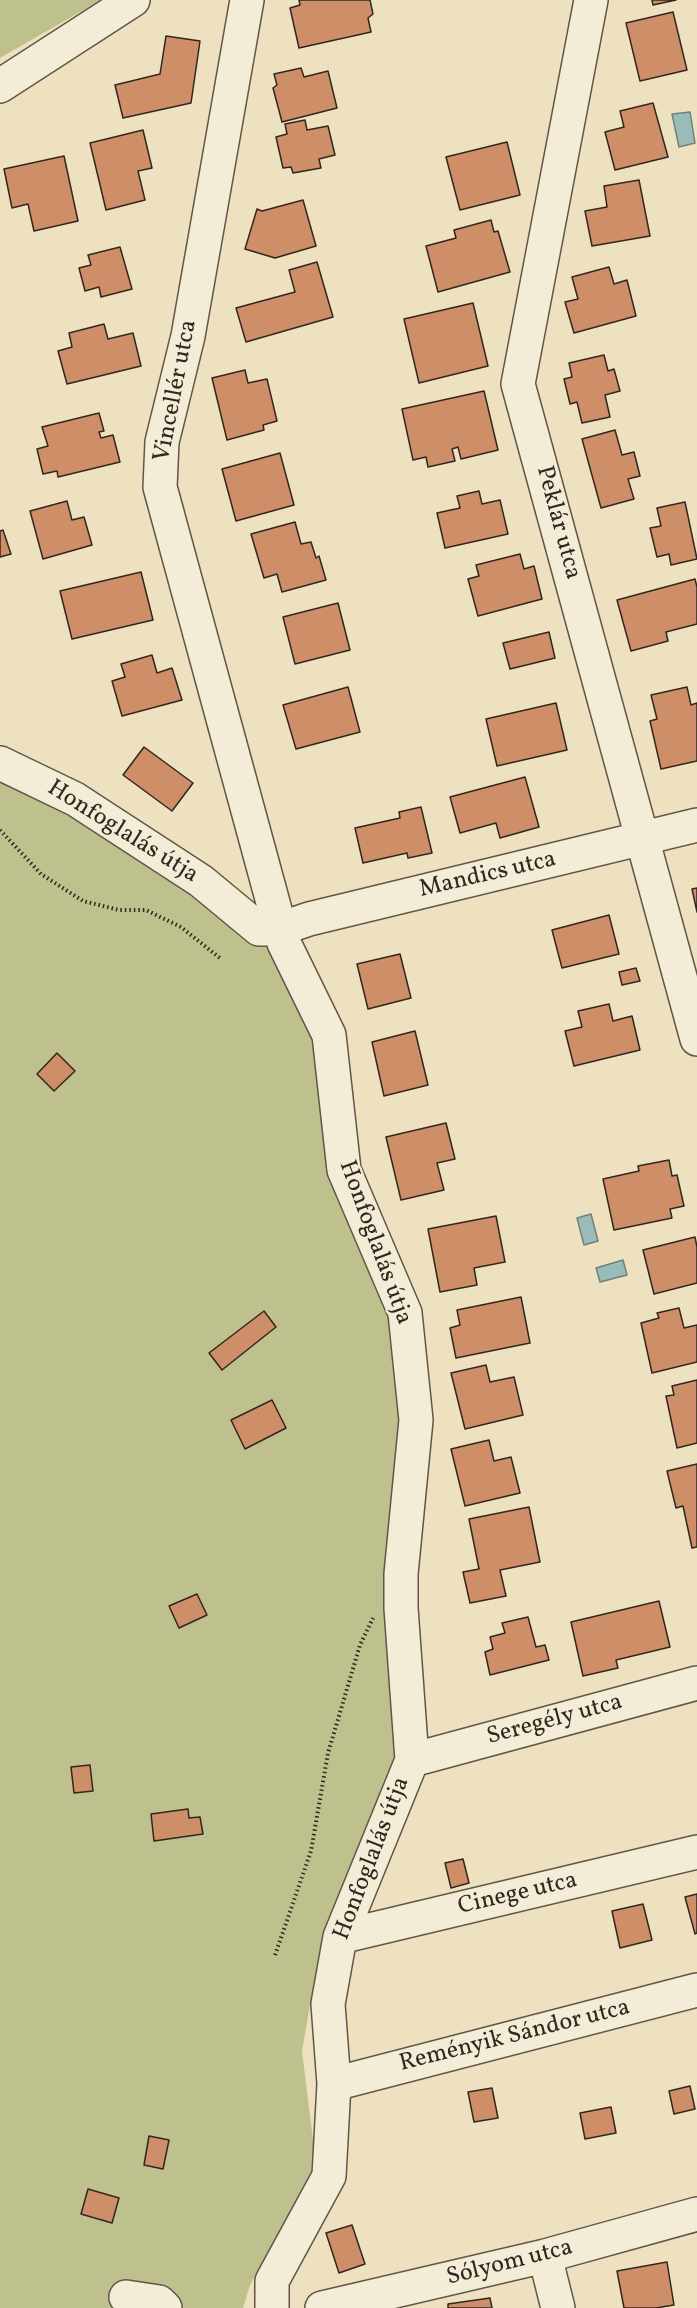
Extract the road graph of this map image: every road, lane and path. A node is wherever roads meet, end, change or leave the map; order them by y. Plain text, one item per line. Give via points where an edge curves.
1 (133, 0) edge
2 (248, 0) edge
3 (591, 0) edge
4 (0, 86) edge
5 (0, 763) edge
6 (697, 825) edge
7 (0, 830) edge
8 (644, 839) junction
9 (257, 847) junction
10 (219, 895) junction
11 (280, 929) junction
12 (221, 959) dead end
13 (697, 1040) edge
14 (376, 1612) dead end
15 (697, 1683) edge
16 (412, 1760) junction
17 (697, 1852) edge
18 (340, 1937) junction
19 (275, 1955) dead end
20 (697, 1990) edge
21 (334, 2084) junction
22 (697, 2214) edge
23 (545, 2256) junction
24 (126, 2297) dead end
25 (165, 2308) edge
26 (272, 2308) edge
27 (322, 2308) edge
28 (558, 2308) edge

1 - 4 street
2 - 9 street, Vincellér utca via 188,336 162,442 160,487
3 - 8 street, Peklár utca via 518,384
5 - 10 street, Honfoglalás útja via 75,799
6 - 8 street, Mandics utca
7 - 12 path via 41,874 83,901 119,910 146,910 181,927
8 - 11 street, Mandics utca via 320,916
8 - 13 street, Peklár utca
9 - 10 street via 248,867
9 - 11 street, Vincellér utca
10 - 11 street, Honfoglalás útja via 259,929
11 - 16 street, Honfoglalás útja via 291,961 329,1035 344,1170 405,1313 416,1420 401,1574
14 - 19 path via 360,1645 328,1753 311,1851
15 - 16 street, Seregély utca
16 - 18 street, Honfoglalás útja
17 - 18 street, Cinege utca
18 - 21 street, Honfoglalás útja via 328,2004
20 - 21 street, Reményik Sándor utca
21 - 26 street, Honfoglalás útja via 329,2176 272,2281
22 - 23 street, Sólyom utca
23 - 27 street, Sólyom utca
23 - 28 street
24 - 25 street via 159,2302

